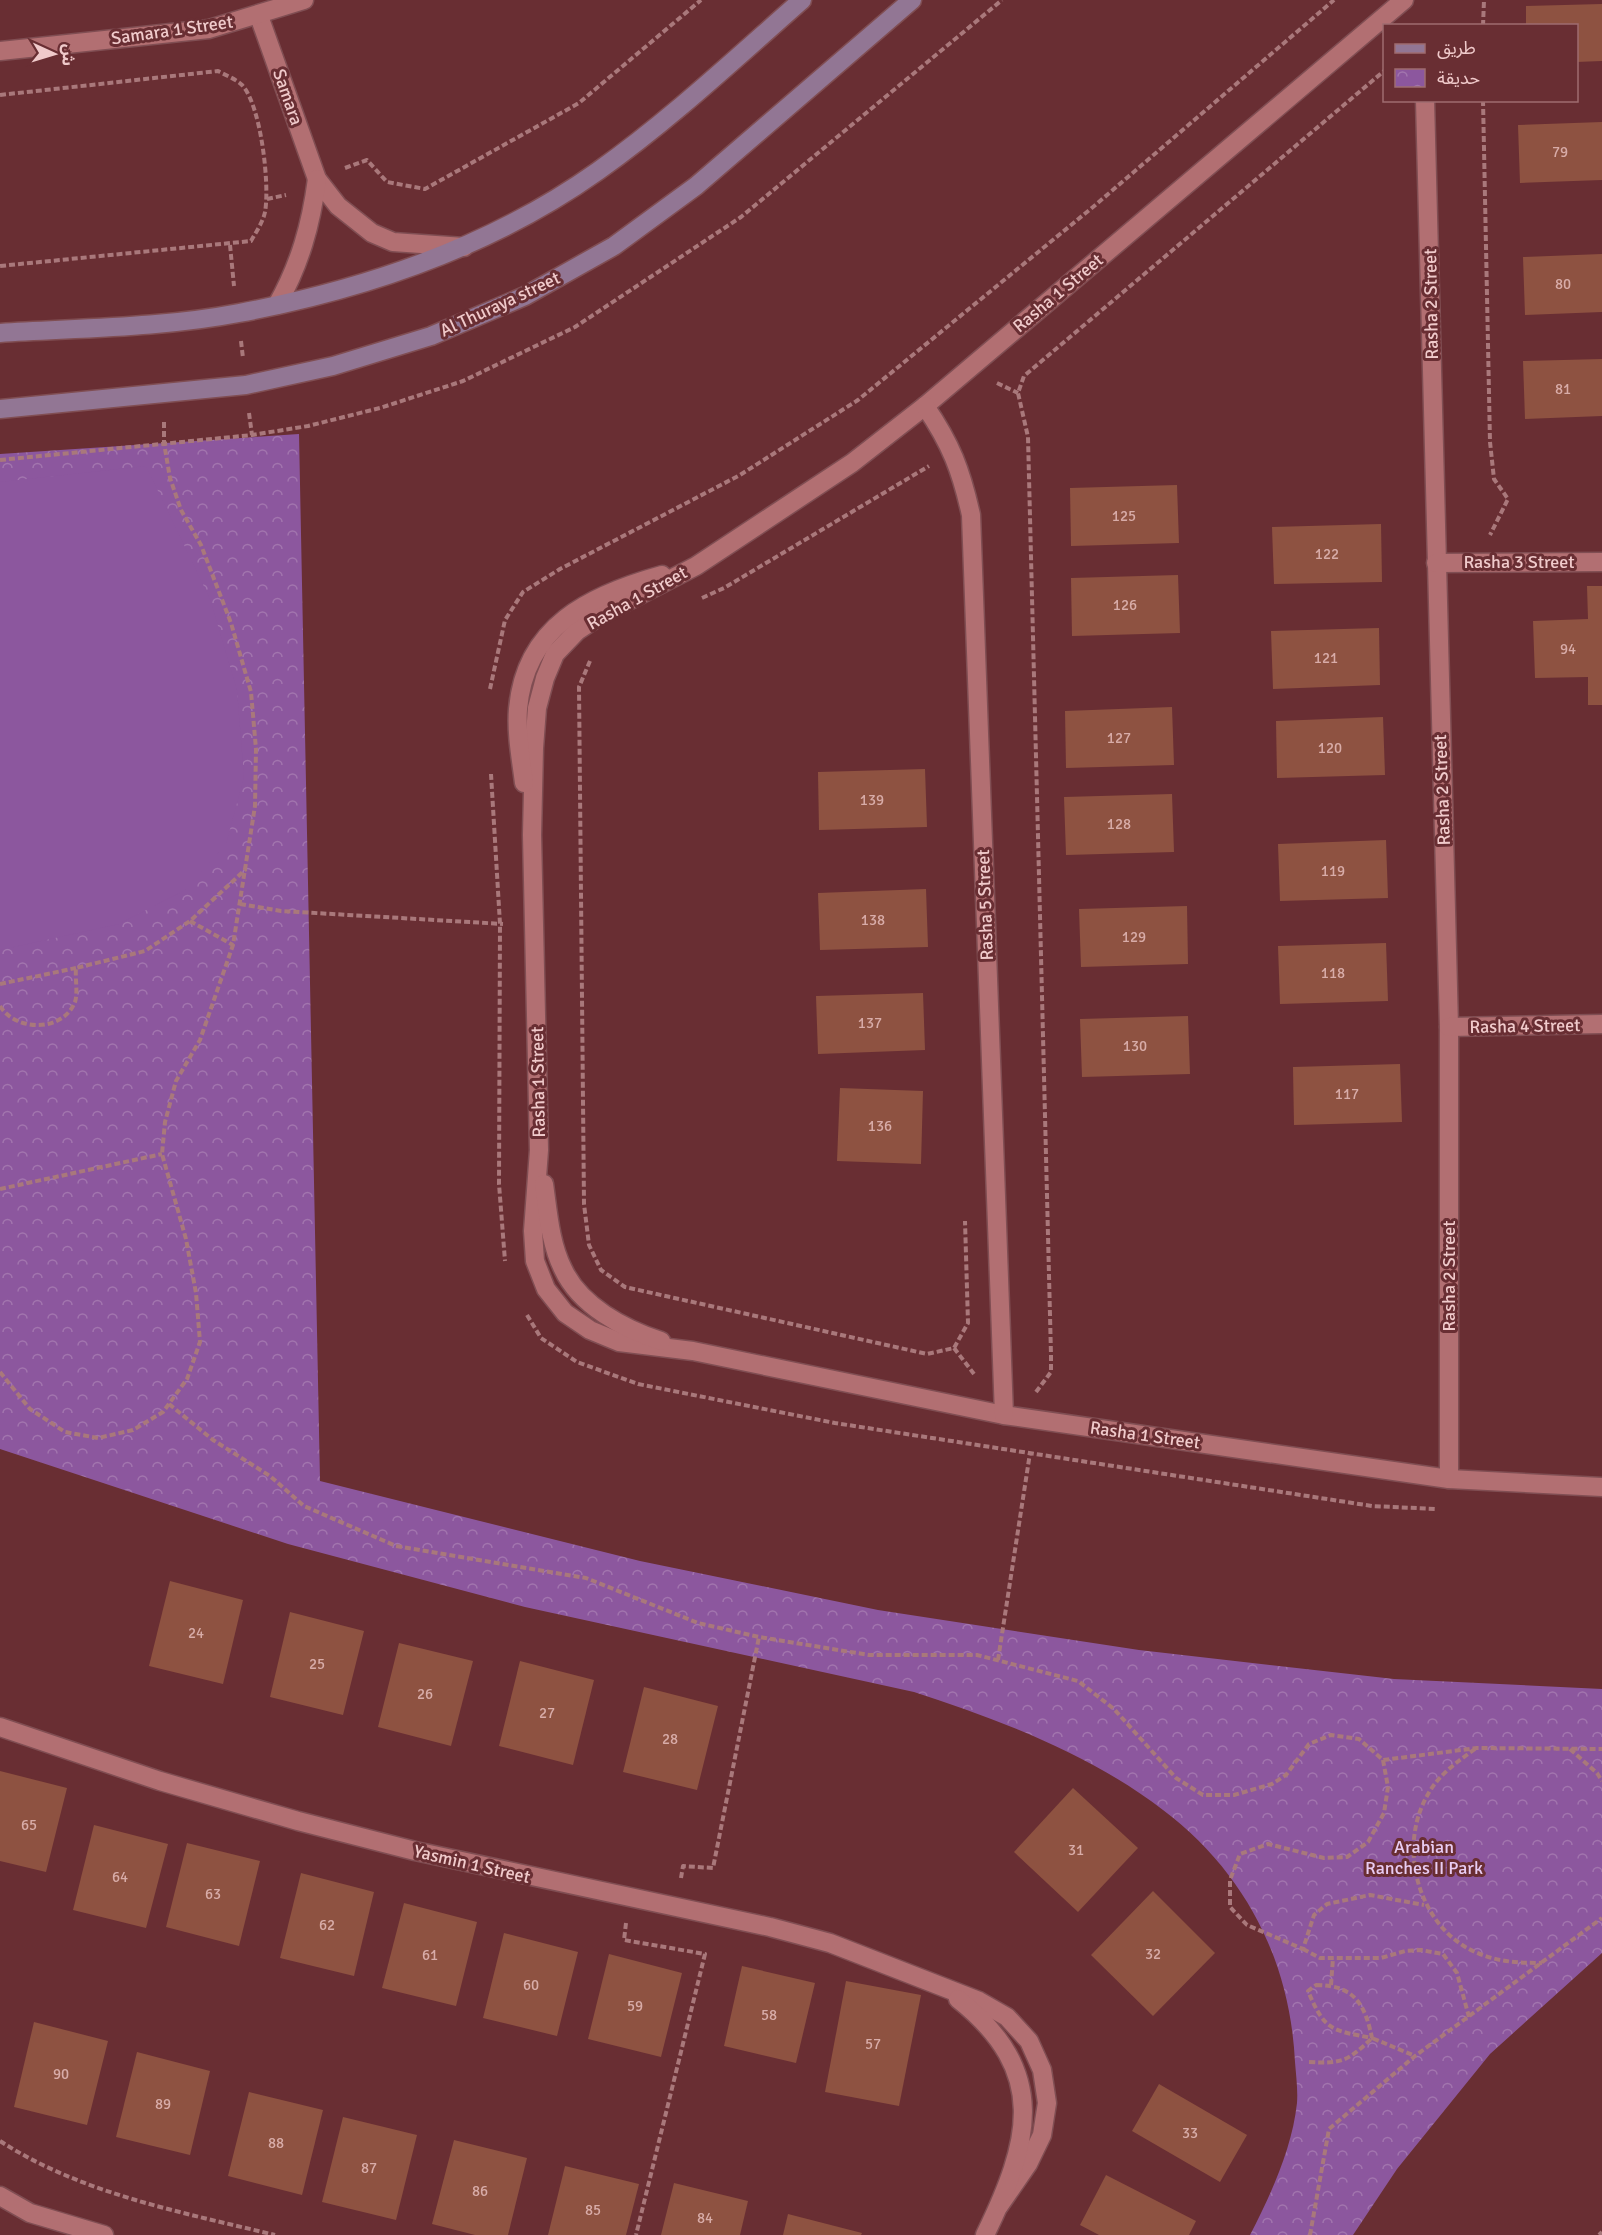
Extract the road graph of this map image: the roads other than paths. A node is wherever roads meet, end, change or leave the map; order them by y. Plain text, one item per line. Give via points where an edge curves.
1 (304, 0) edge
2 (802, 0) edge
3 (912, 0) edge
4 (1404, 0) edge
5 (260, 15) junction
6 (1388, 21) edge
7 (1383, 25) edge
8 (0, 51) edge
9 (1425, 102) edge
10 (317, 179) junction
11 (464, 247) junction
12 (277, 305) junction
13 (0, 333) edge
14 (925, 406) junction
15 (0, 409) edge
16 (1602, 562) edge
17 (1436, 563) junction
18 (1602, 1024) edge
19 (1449, 1027) junction
20 (539, 1150) junction
21 (693, 1351) junction
22 (1004, 1415) junction
23 (1449, 1479) junction
24 (1602, 1487) edge
25 (0, 1727) edge
26 (0, 2196) edge
27 (104, 2235) edge
28 (984, 2235) edge

1 - 5 street, Samara 1 Street
2 - 11 street via 658,126 597,172
3 - 15 street, Al Thuraya street via 696,186 614,246 525,296 431,336 333,366 246,385
4 - 6 street, Rasha 1 Street
5 - 8 street, Samara 1 Street via 209,29
5 - 10 street, Samara
7 - 14 street, Rasha 1 Street
9 - 17 street, Rasha 2 Street
10 - 11 street, Samara via 338,206 372,233 393,242
10 - 12 street, Samara via 307,242
11 - 12 street via 379,280
12 - 13 street via 237,314 146,324
14 - 20 street, Rasha 1 Street via 852,463 696,566 609,591 584,604 557,624 536,650 523,676 518,710 519,748 532,834
14 - 22 street, Rasha 5 Street via 948,439 963,476 971,516
16 - 17 street, Rasha 3 Street
17 - 19 street, Rasha 2 Street
18 - 19 street, Rasha 4 Street
19 - 23 street, Rasha 2 Street
20 - 21 street, Rasha 1 Street via 551,1232 563,1270 586,1302 616,1321
20 - 21 street, Rasha 1 Street via 533,1231 535,1261 546,1289 565,1313 590,1330 619,1342
21 - 22 street, Rasha 1 Street
22 - 23 street, Rasha 1 Street
23 - 24 street, Rasha 1 Street
25 - 28 street, Yasmin 1 Street via 298,1821 415,1851 830,1943 979,2001 1007,2017 1029,2041 1042,2070 1047,2103 1042,2135
26 - 27 street via 30,2213

